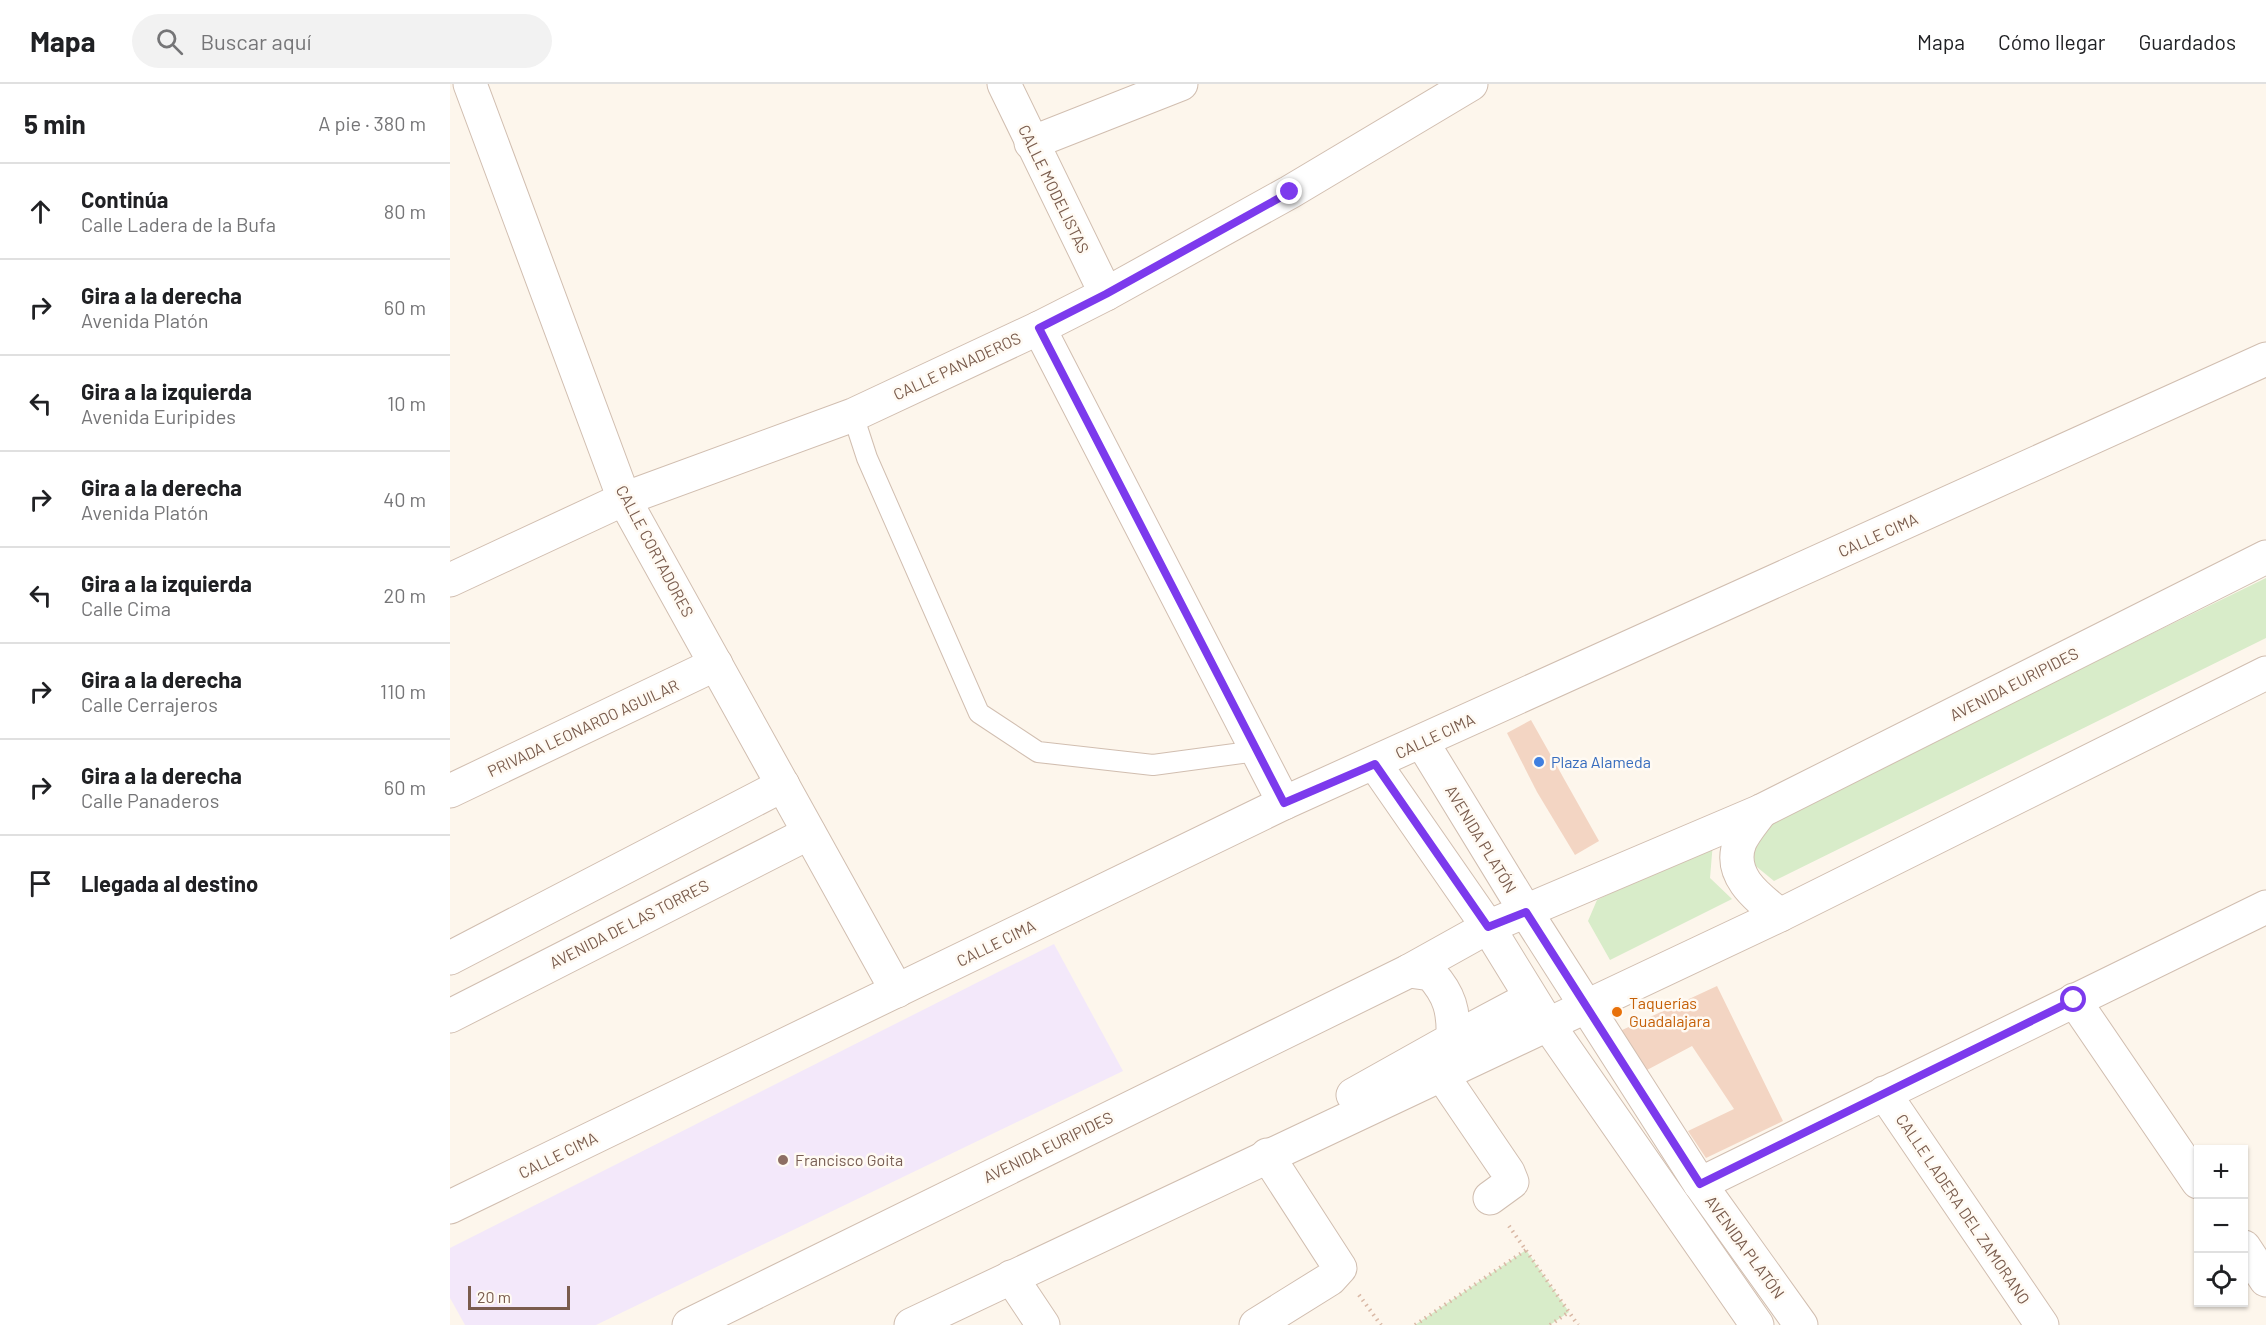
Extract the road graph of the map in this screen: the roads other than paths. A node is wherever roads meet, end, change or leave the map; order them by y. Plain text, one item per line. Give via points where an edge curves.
1 (470, 84) edge
2 (1004, 84) edge
3 (1181, 84) edge
4 (1471, 84) edge
5 (1031, 143) junction
6 (1106, 294) junction
7 (1039, 328) junction
8 (2266, 359) edge
9 (853, 415) junction
10 (624, 499) junction
11 (2266, 557) edge
12 (450, 580) edge
13 (716, 664) junction
14 (2266, 673) edge
15 (1422, 742) junction
16 (1257, 751) junction
17 (1375, 764) junction
18 (783, 785) junction
19 (450, 791) edge
20 (1284, 803) junction
21 (1761, 811) junction
22 (809, 833) junction
23 (1526, 912) junction
24 (1780, 915) junction
25 (2261, 918) edge
26 (1488, 927) junction
27 (450, 958) edge
28 (1409, 971) junction
29 (897, 991) junction
30 (2074, 1000) junction
31 (1587, 1005) junction
32 (1538, 1010) junction
33 (450, 1016) edge
34 (1453, 1039) junction
35 (1443, 1075) junction
36 (1884, 1093) junction
37 (1319, 1131) junction
38 (1267, 1155) junction
39 (2194, 1175) edge
40 (1700, 1184) junction
41 (1490, 1198) road end
42 (450, 1207) edge
43 (2248, 1253) edge
44 (1011, 1277) junction
45 (2266, 1280) edge
46 (689, 1325) edge
47 (911, 1325) edge
48 (1043, 1325) edge
49 (1256, 1325) edge
50 (1757, 1325) edge
51 (1801, 1325) edge
52 (2042, 1325) edge

1 - 10 street, CALLE CORTADORES
2 - 5 street, CALLE MODELISTAS
3 - 5 street
4 - 6 street, CALLE PANADEROS via 1300,186
5 - 6 street, CALLE MODELISTAS
6 - 7 street, CALLE PANADEROS
7 - 9 street, CALLE PANADEROS
7 - 16 street
8 - 15 street, CALLE CIMA
9 - 10 street, CALLE PANADEROS
9 - 16 lane via 867,458 979,713 1038,752 1153,765
10 - 12 street, CALLE PANADEROS
10 - 13 street, CALLE CORTADORES
11 - 21 street, AVENIDA EURIPIDES
13 - 18 street, CALLE CORTADORES
13 - 19 street, PRIVADA LEONARDO AGUILAR
14 - 24 street
15 - 17 street, CALLE CIMA
15 - 23 street, AVENIDA PLATÓN
16 - 20 street
17 - 20 street, CALLE CIMA
17 - 26 street, AVENIDA PLATÓN
18 - 22 street, CALLE CORTADORES
18 - 27 street
20 - 29 street, CALLE CIMA
21 - 23 street, AVENIDA EURIPIDES
21 - 24 street via 1740,843 1738,870 1753,894
22 - 29 street, CALLE CORTADORES
22 - 33 street, AVENIDA DE LAS TORRES
23 - 26 street, AVENIDA EURIPIDES
23 - 31 street, AVENIDA PLATÓN
24 - 31 street
25 - 30 street
26 - 28 street, AVENIDA EURIPIDES
26 - 32 street, AVENIDA PLATÓN
28 - 34 street via 1431,974 1443,987 1454,1015
28 - 46 street, AVENIDA EURIPIDES
29 - 42 street, CALLE CIMA
30 - 36 street
30 - 39 street
31 - 32 street
31 - 40 street, AVENIDA PLATÓN
32 - 34 street
32 - 35 street
32 - 50 street, AVENIDA PLATÓN
34 - 37 street via 1354,1094
35 - 37 street
35 - 41 street via 1509,1172 1512,1182
36 - 40 street
36 - 52 street, CALLE LADERA DEL ZAMORANO
37 - 38 street
38 - 44 street
38 - 49 street via 1340,1268 1330,1279
40 - 51 street, AVENIDA PLATÓN
43 - 45 street
44 - 47 street
44 - 48 street

